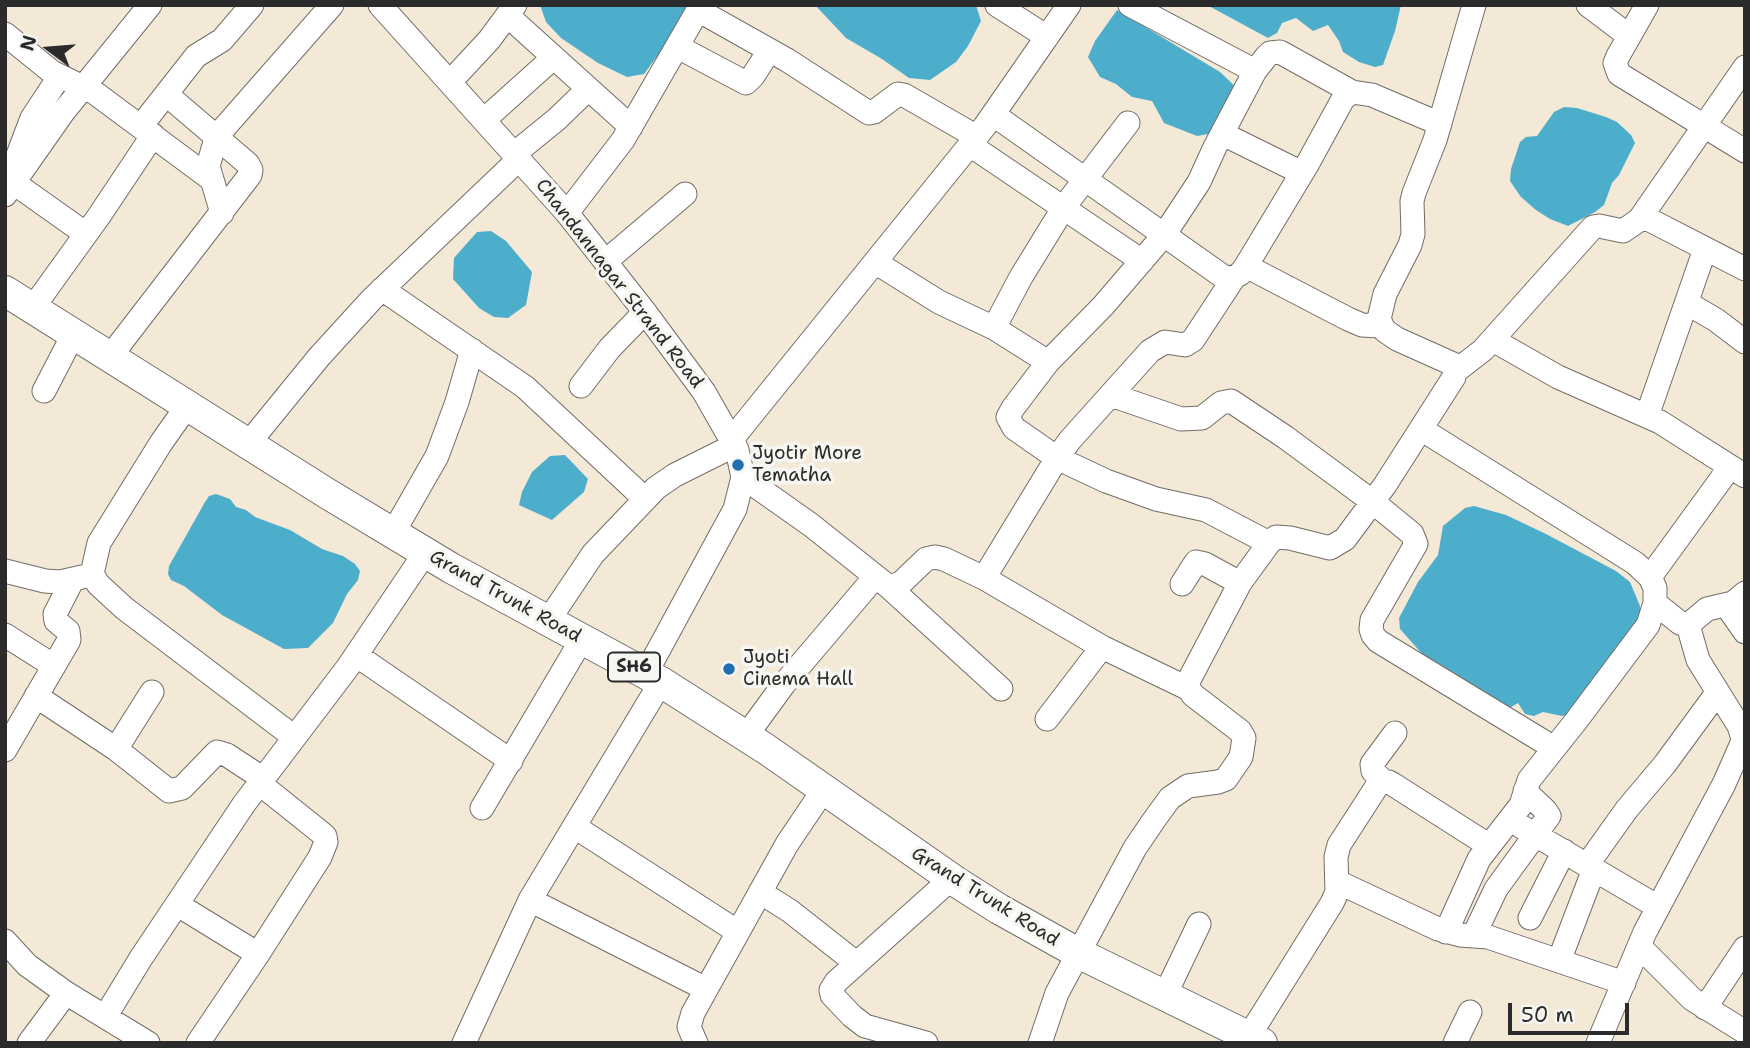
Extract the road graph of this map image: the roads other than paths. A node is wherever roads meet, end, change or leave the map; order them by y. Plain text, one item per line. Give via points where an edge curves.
1 (150, 5) edge
2 (252, 5) edge
3 (332, 5) edge
4 (380, 5) edge
5 (997, 5) edge
6 (1069, 5) edge
7 (1130, 5) edge
8 (1474, 5) edge
9 (1588, 5) edge
10 (1647, 5) edge
11 (700, 8) edge
12 (511, 11) edge
13 (5, 34) edge
14 (1629, 36) junction
15 (1047, 37) junction
16 (678, 47) junction
17 (769, 51) junction
18 (553, 58) junction
19 (1745, 67) edge
20 (1255, 71) junction
21 (60, 77) junction
22 (450, 82) junction
23 (84, 87) junction
24 (588, 89) junction
25 (1352, 92) junction
26 (166, 94) junction
27 (994, 115) junction
28 (484, 120) junction
29 (1128, 123) dead end
30 (1440, 124) junction
31 (631, 127) junction
32 (1703, 127) junction
33 (147, 131) junction
34 (1223, 134) junction
35 (218, 138) junction
36 (973, 141) junction
37 (1745, 150) edge
38 (516, 156) junction
39 (1302, 173) junction
40 (211, 179) junction
41 (1086, 179) junction
42 (8, 190) edge
43 (685, 194) dead end
44 (1064, 207) junction
45 (222, 213) junction
46 (567, 213) junction
47 (1642, 216) junction
48 (86, 234) junction
49 (1164, 234) junction
50 (1705, 249) junction
51 (606, 261) junction
52 (1142, 261) junction
53 (875, 262) junction
54 (1745, 269) edge
55 (1240, 272) junction
56 (382, 289) junction
57 (5, 291) edge
58 (1687, 303) junction
59 (32, 309) junction
60 (645, 312) junction
61 (1381, 326) junction
62 (994, 328) junction
63 (73, 335) junction
64 (1493, 340) junction
65 (1745, 342) edge
66 (472, 350) junction
67 (109, 358) junction
68 (1048, 362) junction
69 (1456, 371) junction
70 (581, 386) dead end
71 (44, 391) dead end
72 (1111, 395) junction
73 (187, 406) junction
74 (1647, 416) junction
75 (1421, 429) junction
76 (733, 442) junction
77 (248, 444) junction
78 (1057, 458) junction
79 (1738, 471) edge
80 (743, 477) junction
81 (645, 499) junction
82 (1373, 502) junction
83 (393, 533) junction
84 (1269, 542) junction
85 (425, 553) junction
86 (8, 575) edge
87 (82, 576) junction
88 (1650, 577) junction
89 (984, 578) junction
90 (882, 582) junction
91 (1240, 583) junction
92 (1182, 584) dead end
93 (1736, 599) edge
94 (1655, 603) junction
95 (548, 621) junction
96 (1688, 625) junction
97 (1745, 632) edge
98 (5, 635) edge
99 (582, 639) junction
100 (1102, 647) junction
101 (356, 656) junction
102 (54, 666) junction
103 (654, 678) junction
104 (1001, 689) dead end
105 (1189, 689) junction
106 (152, 692) dead end
107 (1717, 693) junction
108 (36, 696) junction
109 (1047, 719) dead end
110 (1395, 733) dead end
111 (746, 736) junction
112 (293, 737) junction
113 (1743, 737) edge
114 (1554, 748) junction
115 (116, 749) junction
116 (5, 750) edge
117 (511, 761) junction
118 (261, 780) junction
119 (1383, 781) junction
120 (824, 789) junction
121 (1525, 791) junction
122 (482, 808) dead end
123 (1509, 819) junction
124 (575, 827) junction
125 (1536, 835) junction
126 (1488, 845) junction
127 (1564, 851) junction
128 (1591, 867) junction
129 (951, 879) junction
130 (1338, 882) junction
131 (760, 892) junction
132 (530, 900) junction
133 (178, 905) junction
134 (1658, 907) junction
135 (1530, 918) dead end
136 (1199, 924) dead end
137 (738, 932) junction
138 (1446, 932) junction
139 (1474, 935) junction
140 (5, 941) edge
141 (1639, 946) junction
142 (1745, 948) edge
143 (1078, 953) junction
144 (258, 954) junction
145 (1559, 961) junction
146 (856, 963) junction
147 (1624, 983) junction
148 (706, 989) junction
149 (66, 993) junction
150 (1165, 995) junction
151 (1705, 1008) junction
152 (1470, 1012) dead end
153 (105, 1017) junction
154 (1745, 1032) edge
155 (1256, 1040) edge
156 (29, 1043) edge
157 (148, 1043) edge
158 (198, 1043) edge
159 (464, 1043) edge
160 (696, 1043) edge
161 (926, 1043) edge
162 (1040, 1043) edge
163 (1455, 1043) edge
164 (1598, 1043) edge

1 - 23 street
2 - 26 street via 222,40 196,56
3 - 35 street
4 - 22 street, Chandannagar Strand Road
5 - 15 street
6 - 15 street
7 - 20 street
8 - 30 street
9 - 14 street
10 - 14 street
11 - 16 street
11 - 17 street
12 - 18 street
12 - 22 street
13 - 21 street
14 - 32 street via 1615,63 1619,74
15 - 27 street
16 - 17 street via 746,83
16 - 31 street
17 - 36 street via 869,113 898,94 904,95
18 - 24 street
18 - 28 street
19 - 32 street
20 - 25 street via 1270,53 1280,52
20 - 34 street
21 - 23 street
21 - 42 street via 32,118
22 - 28 street, Chandannagar Strand Road
23 - 33 street
23 - 42 street
24 - 31 street
24 - 38 street
25 - 30 street via 1372,95
25 - 39 street via 1343,99
26 - 33 street
26 - 35 street
27 - 36 street
27 - 41 street
28 - 38 street, Chandannagar Strand Road
29 - 41 street
30 - 61 street via 1414,193 1413,234 1385,294
31 - 46 street
32 - 37 street
32 - 47 street
33 - 40 street
33 - 48 street
34 - 39 street
34 - 49 street via 1199,182
35 - 40 street via 210,153
35 - 45 street via 251,170
36 - 44 street
36 - 53 street
38 - 46 street, Chandannagar Strand Road
38 - 56 street
39 - 55 street
40 - 45 street
41 - 44 street
41 - 49 street
42 - 48 street
43 - 51 street
44 - 52 street
44 - 62 street
45 - 67 street
46 - 51 street, Chandannagar Strand Road
47 - 50 street
47 - 64 street via 1623,231 1599,226 1588,232
48 - 59 street
49 - 52 street
49 - 55 street via 1222,278
50 - 54 street
50 - 58 street
51 - 60 street, Chandannagar Strand Road
52 - 68 street
53 - 62 street via 939,302
53 - 76 street
55 - 61 street via 1362,325
55 - 72 street via 1193,340 1185,345 1158,344
56 - 66 street
56 - 77 street
57 - 59 main road, Grand Trunk Road / SH6
58 - 65 street
58 - 74 street
59 - 63 main road, Grand Trunk Road / SH6
60 - 70 street
60 - 76 street, Chandannagar Strand Road via 704,392
61 - 69 street via 1397,339 1450,361
62 - 68 street
63 - 67 main road, Grand Trunk Road / SH6
63 - 71 street
64 - 69 street
64 - 74 street via 1559,377
66 - 81 street via 533,395
66 - 83 street via 437,456
67 - 73 main road, Grand Trunk Road / SH6
68 - 78 street via 1009,417 1014,428
69 - 75 street
72 - 78 street
72 - 82 street via 1181,419 1202,418 1231,401
73 - 77 main road, Grand Trunk Road / SH6
73 - 87 street via 160,443
74 - 79 street
75 - 82 street
75 - 88 street via 1635,563
76 - 80 street, Chandannagar Strand Road
76 - 81 street via 675,475
77 - 83 main road, Grand Trunk Road / SH6
78 - 84 street via 1156,499 1206,510
78 - 89 street
79 - 88 street
80 - 90 street
80 - 103 street, Chandannagar Strand Road via 735,509
81 - 95 street via 583,566
82 - 84 street via 1337,546 1282,536
82 - 114 street via 1412,534 1416,544 1372,620 1373,635
83 - 85 main road, Grand Trunk Road / SH6
84 - 91 street
85 - 95 main road, Grand Trunk Road / SH6
85 - 101 street
86 - 87 street via 61,582
87 - 102 street via 55,614 70,635
87 - 112 street
88 - 94 street
89 - 90 street via 935,557 926,559 901,583
89 - 100 street
90 - 104 street
90 - 111 street via 783,684
91 - 92 street via 1196,562
91 - 105 street via 1192,670
93 - 96 street via 1711,607
93 - 97 street
94 - 96 street
94 - 114 street via 1648,625
95 - 99 main road, Grand Trunk Road / SH6
96 - 107 street via 1694,651
98 - 102 street
99 - 103 main road, Grand Trunk Road / SH6
99 - 117 street
100 - 105 street
100 - 109 street
101 - 112 street
101 - 117 street
102 - 108 street
103 - 111 main road, Grand Trunk Road / SH6
103 - 124 street, Chandannagar Strand Road
105 - 143 street via 1240,731 1244,738 1241,758 1226,779 1188,786 1170,799 1135,848
106 - 115 street
107 - 113 street
107 - 128 street via 1628,809
108 - 115 street
108 - 116 street
110 - 119 street via 1372,764
111 - 120 main road, Grand Trunk Road / SH6
112 - 118 street
113 - 134 street via 1724,784
114 - 121 street
115 - 118 street via 169,791 182,788 217,752
117 - 122 street
118 - 133 street
118 - 144 street via 325,836 326,842
119 - 126 street
119 - 130 street via 1339,845
120 - 129 main road, Grand Trunk Road / SH6
120 - 131 street
121 - 123 street
121 - 125 street via 1548,813
123 - 125 street
123 - 126 street
124 - 132 street, Chandannagar Strand Road
124 - 137 street
125 - 127 street
125 - 139 street via 1496,890
126 - 138 street
127 - 128 street
127 - 135 street
128 - 134 street
128 - 145 street
129 - 143 main road, Grand Trunk Road / SH6
129 - 146 street
130 - 138 street
130 - 155 street via 1332,903
131 - 137 street
131 - 146 street
132 - 148 street
132 - 159 street, Chandannagar Strand Road
133 - 144 street
133 - 153 street
134 - 141 street
136 - 150 street
137 - 148 street
138 - 139 street
139 - 145 street
140 - 149 street via 27,965
141 - 147 street
141 - 151 street
142 - 151 street
143 - 150 main road, Grand Trunk Road / SH6
143 - 162 street via 1051,1006
144 - 158 street
145 - 147 street
146 - 161 street via 832,986 832,995 864,1026
147 - 164 street
148 - 160 street via 690,1020
149 - 153 street
149 - 156 street
150 - 155 main road, Grand Trunk Road / SH6
151 - 154 street
152 - 163 street
153 - 157 street

